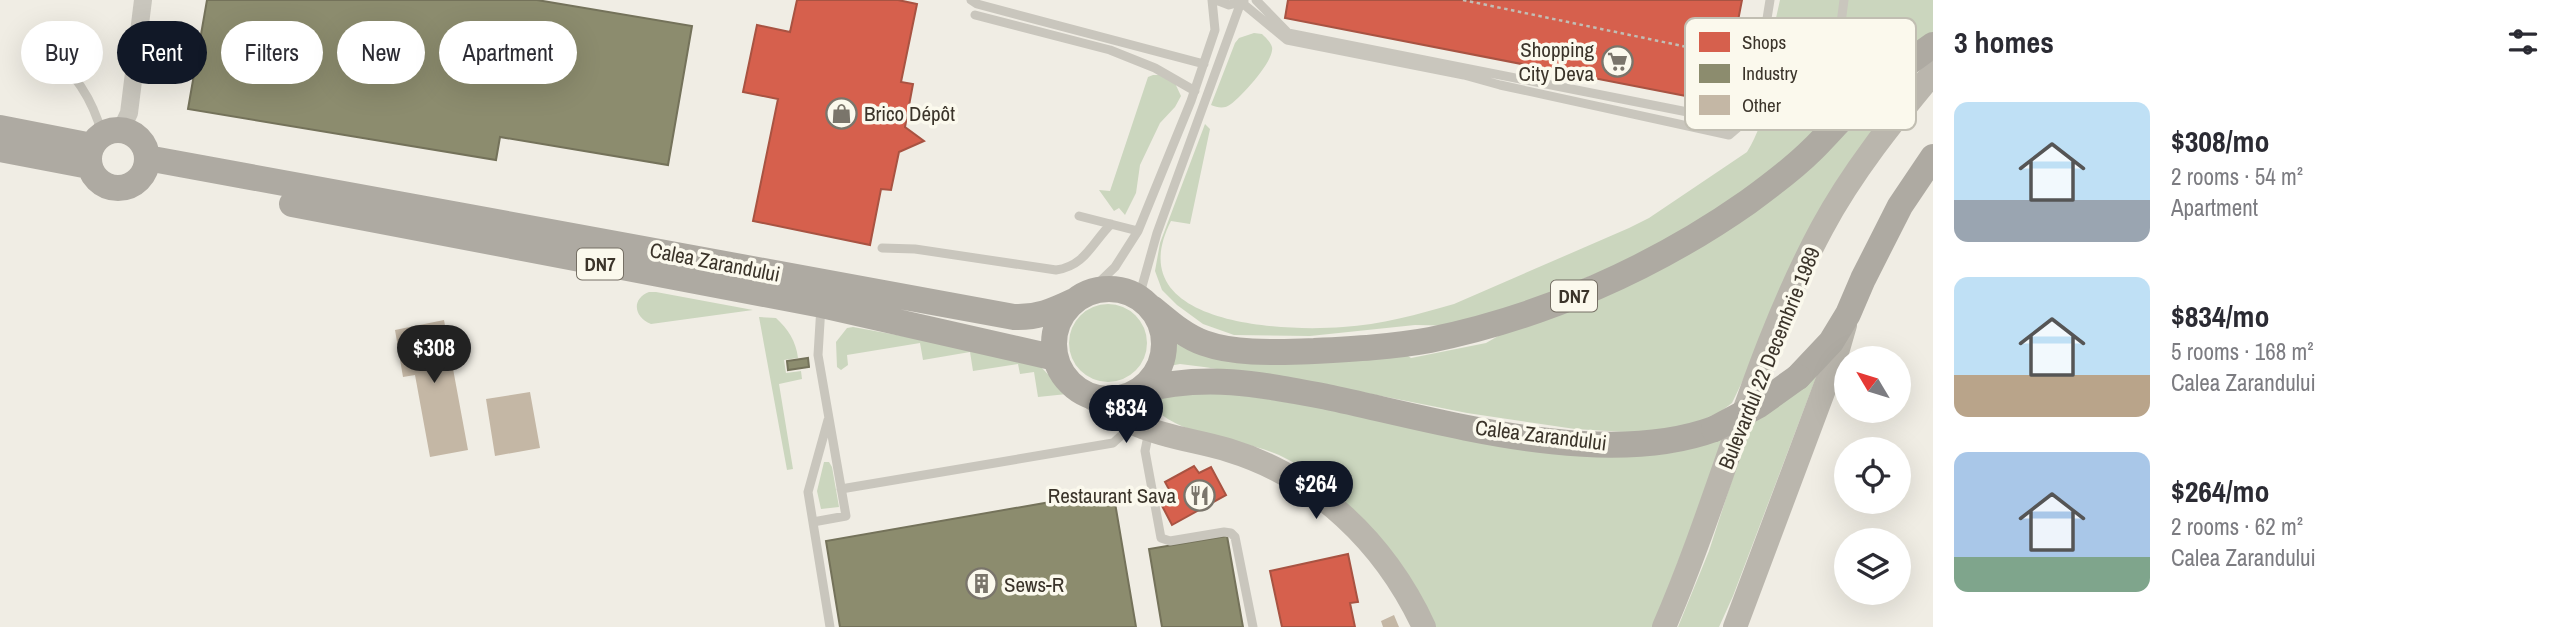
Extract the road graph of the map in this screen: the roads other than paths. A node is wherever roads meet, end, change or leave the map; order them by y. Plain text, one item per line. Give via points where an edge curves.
1 (143, 0) edge
2 (1214, 0) edge
3 (1256, 0) edge
4 (1770, 0) edge
5 (1844, 0) edge
6 (1243, 1) edge
7 (974, 2) edge
8 (975, 15) dead end
9 (1767, 18) edge
10 (1842, 18) edge
11 (1933, 46) edge
12 (1916, 58) edge
13 (1204, 64) junction
14 (1933, 72) edge
15 (77, 84) edge
16 (1195, 91) junction
17 (1916, 94) edge
18 (1685, 112) edge
19 (1685, 125) edge
20 (0, 128) edge
21 (1706, 130) edge
22 (1735, 130) edge
23 (1831, 130) edge
24 (1888, 130) edge
25 (101, 144) junction
26 (0, 149) edge
27 (1933, 157) edge
28 (144, 166) junction
29 (1079, 216) dead end
30 (1111, 224) junction
31 (1138, 232) junction
32 (882, 248) dead end
33 (1081, 297) junction
34 (1145, 302) junction
35 (822, 304) junction
36 (1848, 314) junction
37 (1056, 358) junction
38 (1085, 393) junction
39 (1133, 394) junction
40 (829, 417) junction
41 (1142, 427) junction
42 (1192, 440) junction
43 (841, 489) junction
44 (813, 522) junction
45 (830, 627) edge
46 (1253, 627) edge
47 (1424, 627) edge
48 (1664, 627) edge
49 (1735, 627) edge

1 - 25 street via 129,113
2 - 6 lane via 1229,5
2 - 13 lane via 1215,30
3 - 18 lane via 1288,33
4 - 9 lane
5 - 10 lane
6 - 19 lane via 1287,40
6 - 34 lane via 1150,255
7 - 13 lane
8 - 16 lane via 1110,50
11 - 12 main road, Calea Zarandului / DN7
13 - 16 lane
14 - 17 main road, Bulevardul 22 Decembrie 1989
15 - 25 lane via 89,100
16 - 31 lane
20 - 25 main road
21 - 22 lane via 1729,135
23 - 34 main road, Calea Zarandului / DN7 via 1750,200 1641,266 1567,299 1429,340 1284,352 1221,348 1201,342
24 - 48 main road, Bulevardul 22 Decembrie 1989 via 1838,199 1794,285
25 - 26 main road
25 - 28 main road via 129,132 142,143
25 - 28 main road via 100,182 127,186
27 - 36 main road, Calea Zarandului via 1900,206
28 - 33 main road, Calea Zarandului / DN7 via 1014,317 1045,314
28 - 35 main road, Calea Zarandului / DN7 via 626,269
29 - 30 lane
30 - 31 lane
30 - 32 lane via 1081,261 1066,269
31 - 33 lane via 1111,272
33 - 34 main road, Calea Zarandului / DN7 via 1106,289 1123,290
33 - 37 main road via 1063,313 1056,328
34 - 39 main road via 1160,321 1164,353 1150,381
35 - 37 main road, Calea Zarandului / DN7
35 - 40 lane via 818,355
36 - 39 main road, Calea Zarandului, bridge via 1831,342 1798,377 1759,405 1714,429 1671,441 1617,445 1556,441 1249,383 1185,381
36 - 49 main road
37 - 38 main road via 1067,378
38 - 39 main road, Calea Zarandului via 1102,399
38 - 41 main road
39 - 42 main road via 1147,418
40 - 43 lane
40 - 44 lane via 808,492
41 - 42 main road
41 - 43 lane via 1113,443
41 - 46 lane via 1161,538 1170,541 1231,533
42 - 47 main road via 1280,470 1336,507 1396,575
43 - 44 lane via 846,516
44 - 45 lane

